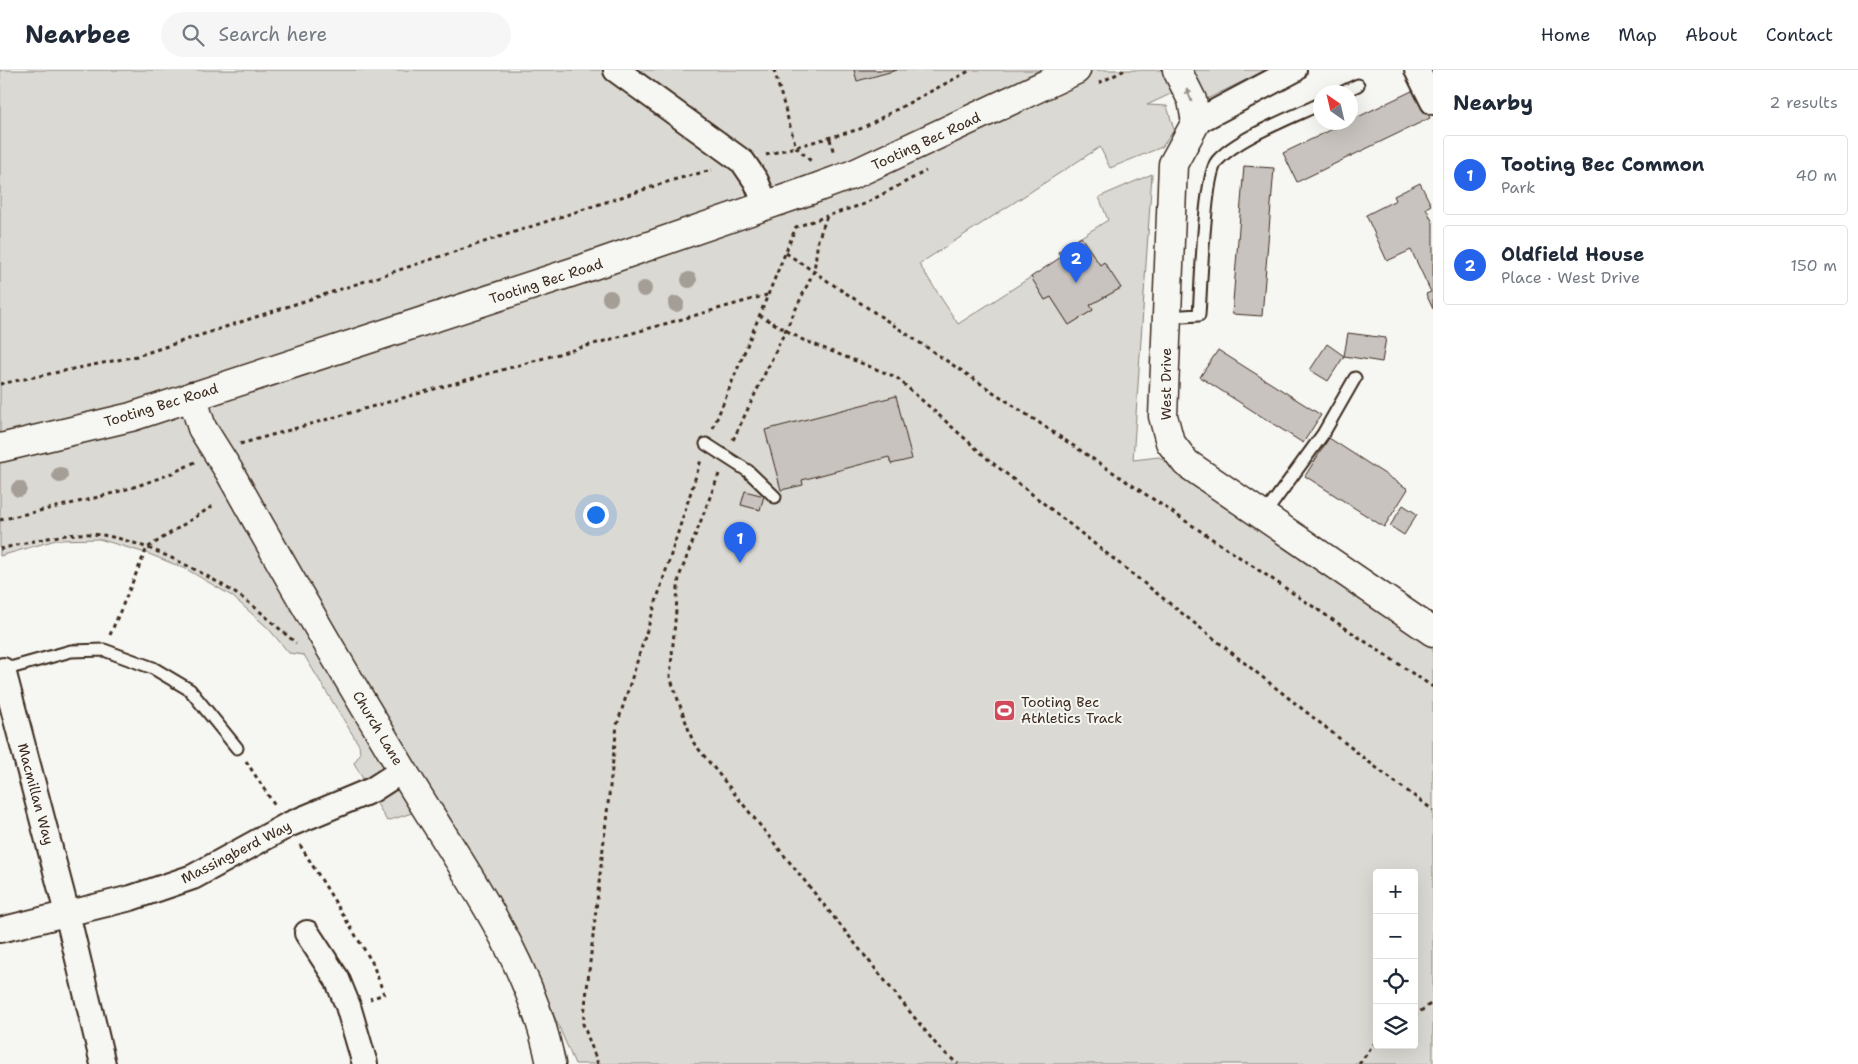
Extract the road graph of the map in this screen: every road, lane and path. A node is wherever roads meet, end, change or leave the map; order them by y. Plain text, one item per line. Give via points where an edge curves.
1 (616, 70) edge
2 (774, 70) edge
3 (971, 70) edge
4 (1125, 70) edge
5 (1177, 70) edge
6 (1294, 70) edge
7 (1417, 70) edge
8 (1083, 79) edge
9 (1433, 102) edge
10 (1313, 107) edge
11 (1196, 122) junction
12 (830, 139) junction
13 (796, 146) junction
14 (835, 157) dead end
15 (812, 160) dead end
16 (743, 162) junction
17 (934, 167) dead end
18 (766, 205) junction
19 (827, 214) junction
20 (786, 253) junction
21 (814, 271) junction
22 (768, 295) junction
23 (759, 315) junction
24 (1168, 317) junction
25 (787, 331) junction
26 (1355, 378) dead end
27 (0, 384) edge
28 (192, 396) junction
29 (706, 444) junction
30 (0, 448) edge
31 (217, 451) junction
32 (725, 457) junction
33 (775, 497) dead end
34 (214, 505) dead end
35 (1264, 516) junction
36 (0, 520) edge
37 (147, 548) junction
38 (0, 549) edge
39 (1433, 632) edge
40 (298, 645) dead end
41 (104, 650) junction
42 (3, 670) joint
43 (1433, 687) edge
44 (237, 748) joint
45 (403, 770) junction
46 (1433, 810) edge
47 (288, 825) junction
48 (67, 913) junction
49 (0, 930) edge
50 (307, 933) dead end
51 (1433, 1002) edge
52 (348, 1006) junction
53 (1418, 1013) edge
54 (1373, 1045) edge
55 (103, 1064) edge
56 (365, 1064) edge
57 (551, 1064) edge
58 (598, 1064) edge
59 (958, 1064) edge
60 (1359, 1064) edge

1 - 16 street
2 - 13 path
3 - 12 path via 860,130
4 - 8 path
11 -> 5 main road via 1192,100
6 - 11 street
7 - 9 street
8 - 18 main road, Tooting Bec Road via 854,174
10 - 24 lane via 1242,142 1216,161 1209,183 1199,315
11 - 24 main road, West Drive via 1174,164
12 - 13 path
12 - 14 path
13 - 15 path
16 - 18 street via 756,181
16 - 27 path via 673,180 137,356
17 - 19 path via 864,204
18 - 28 main road, Tooting Bec Road via 576,271
19 - 20 path via 796,227
19 - 21 path via 818,240
20 - 21 path
20 - 22 path
21 - 25 path
21 - 43 path
22 - 23 path
22 - 31 path
23 - 25 path
23 - 29 path
24 - 35 main road, West Drive via 1163,416 1170,442 1186,463
25 - 32 path
25 - 46 path via 896,377 989,460
26 - 35 lane via 1323,434
28 - 30 main road, Tooting Bec Road via 131,417
28 - 31 main road, Church Lane via 202,428
29 - 32 lane
29 - 58 path via 617,725 583,1024
31 - 36 path via 172,475
31 - 45 main road, Church Lane
32 - 33 lane via 748,471
32 - 59 path via 679,576 670,677 693,742 939,1048
34 - 37 path
35 - 39 main road, West Drive
37 - 38 path via 101,534 54,536
37 - 40 path via 196,570 245,600
37 - 41 path
41 - 42 lane, Macmillan Way via 71,651
41 - 44 lane, Macmillan Way via 153,668 190,690
42 - 48 street, Macmillan Way
44 - 47 path
45 - 47 street, Massingberd Way via 372,790
45 - 57 main road, Church Lane via 471,880 520,968 544,1030
47 - 48 street, Massingberd Way via 193,877 131,898
47 - 52 path via 372,962 384,994
48 - 49 street
48 - 55 street
50 - 52 street via 337,979
51 - 53 path
52 - 56 street
54 - 60 path

